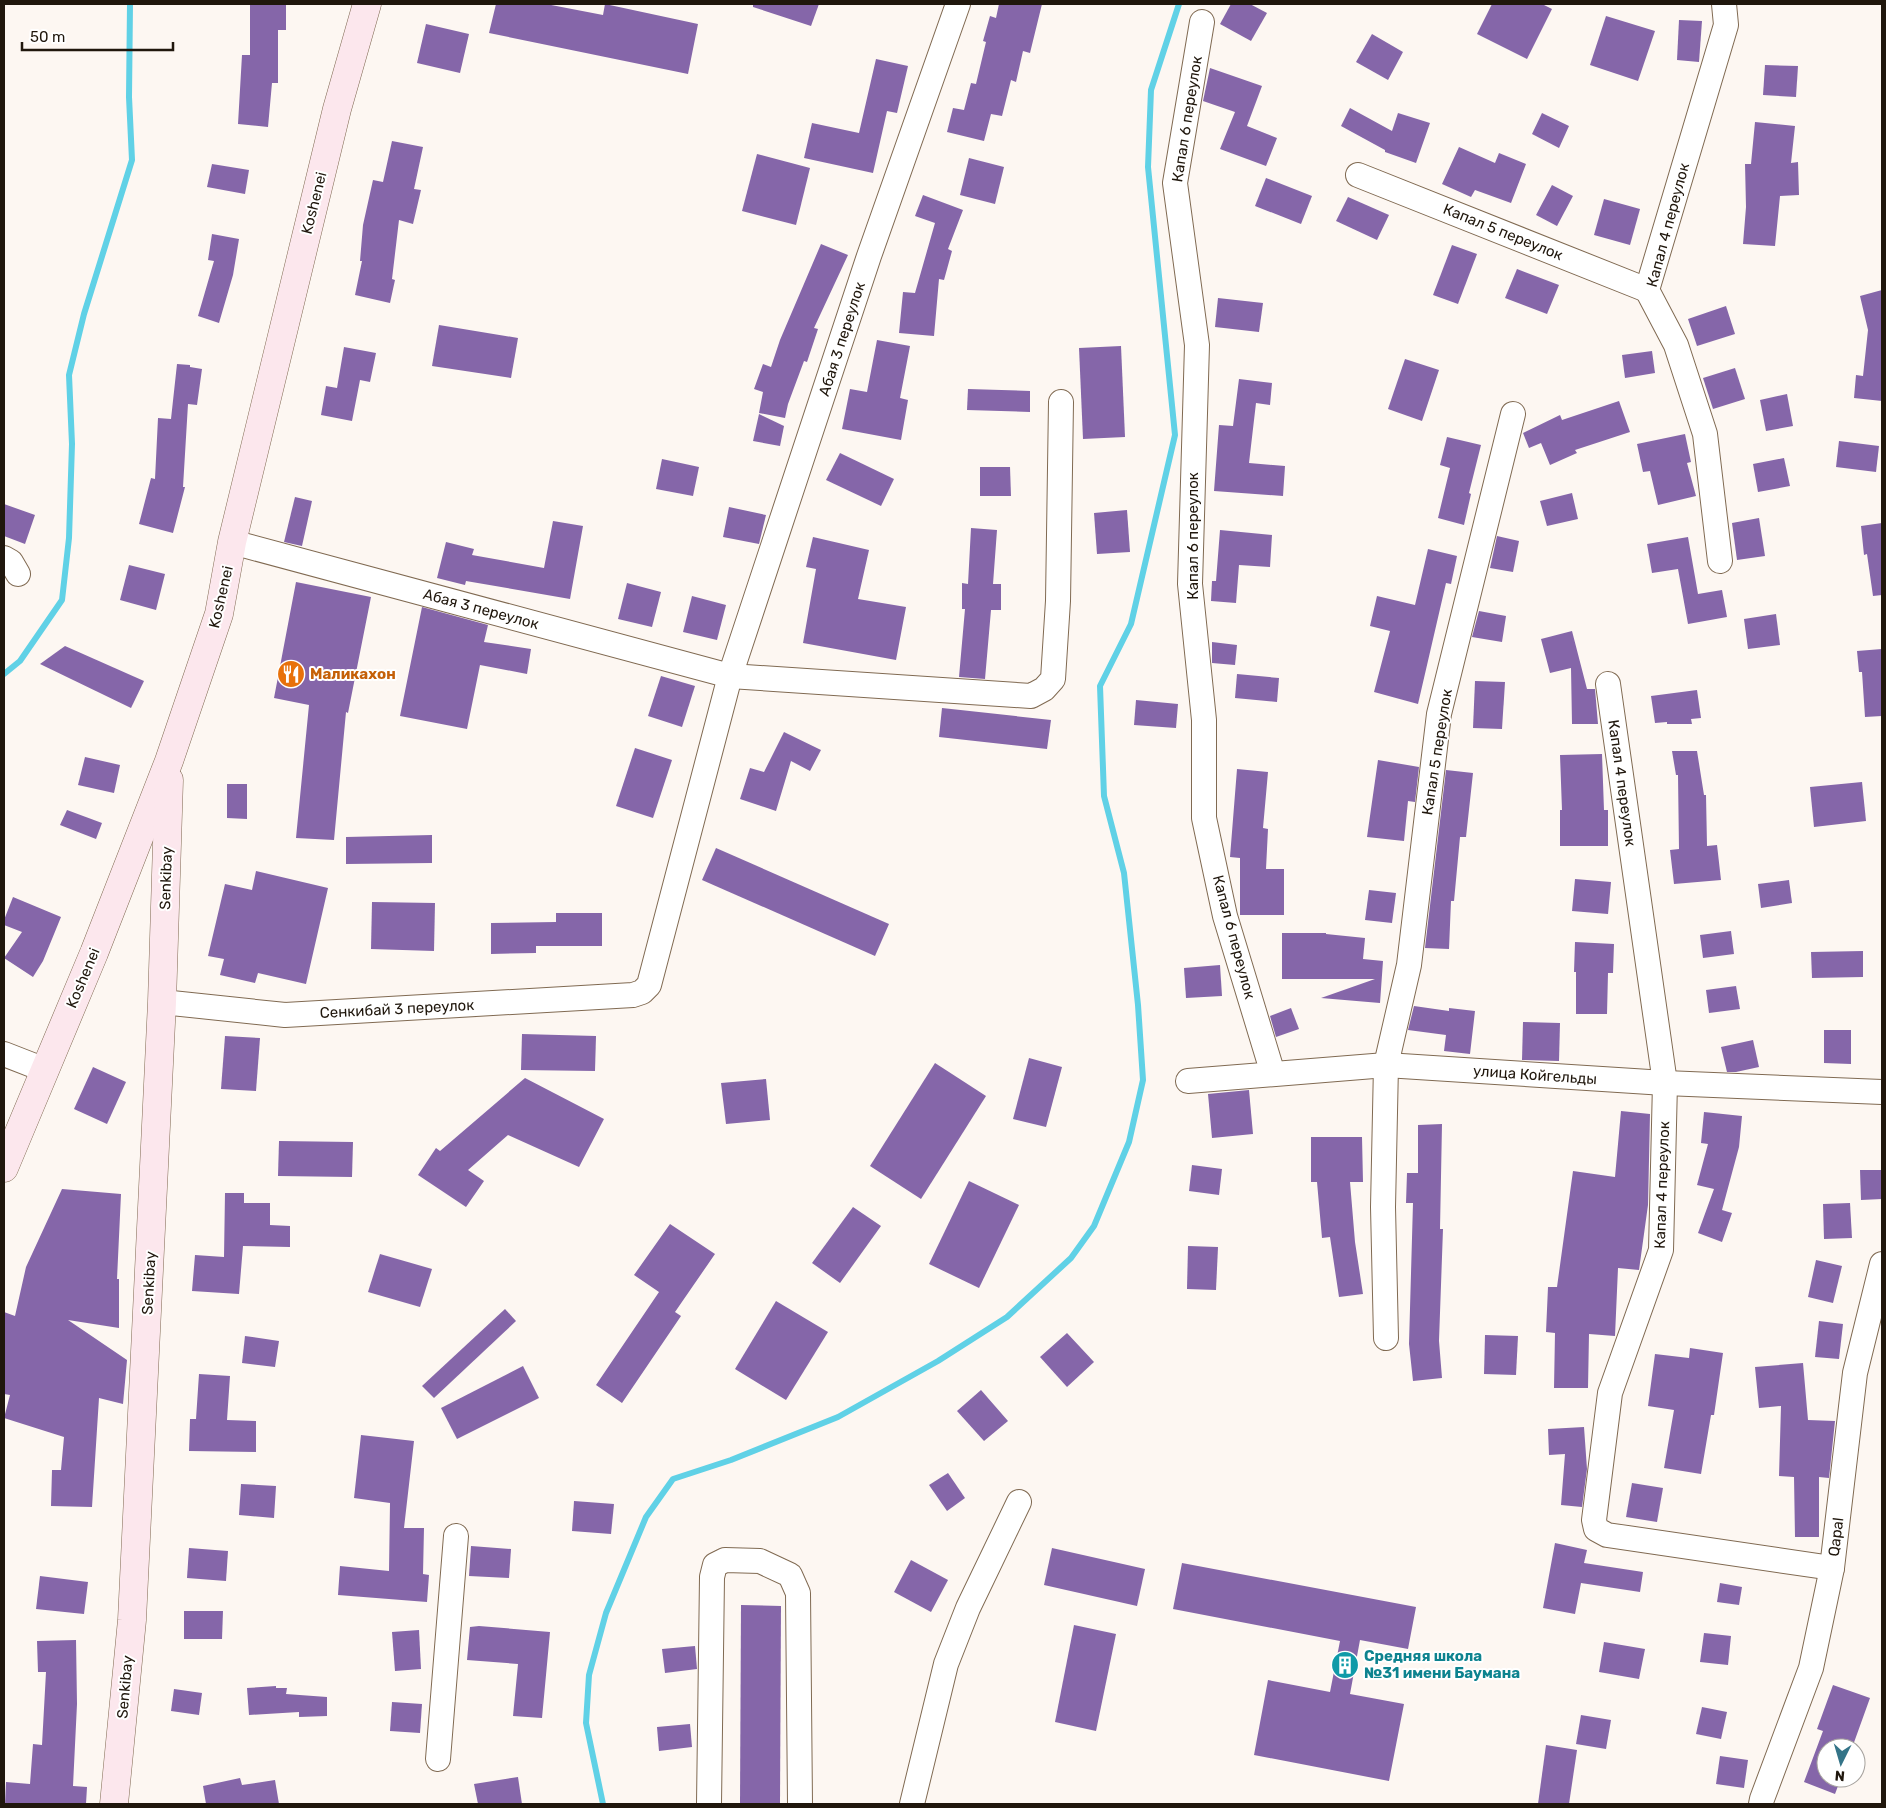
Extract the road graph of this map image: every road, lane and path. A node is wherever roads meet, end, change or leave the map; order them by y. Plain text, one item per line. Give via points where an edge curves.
1 (367, 4) edge
2 (958, 4) edge
3 (1724, 4) edge
4 (1202, 22) dead end
5 (1358, 175) dead end
6 (1647, 290) junction
7 (1060, 402) dead end
8 (1513, 414) dead end
9 (232, 542) junction
10 (1720, 561) dead end
11 (730, 676) junction
12 (1608, 684) dead end
13 (169, 760) junction
14 (632, 995) joint
15 (162, 1002) junction
16 (4, 1054) edge
17 (1386, 1066) junction
18 (45, 1070) junction
19 (1273, 1074) junction
20 (1188, 1080) dead end
21 (1665, 1083) junction
22 (1882, 1092) edge
23 (4, 1168) edge
24 (1882, 1264) edge
25 (1386, 1338) dead end
26 (1019, 1502) dead end
27 (456, 1536) dead end
28 (1832, 1568) junction
29 (438, 1759) dead end
30 (114, 1804) edge
31 (709, 1804) edge
32 (800, 1804) edge
33 (912, 1804) edge
34 (1761, 1804) edge

1 - 9 main road, Koshenei via 337,109
2 - 11 street, Абая 3 переулок via 869,256
3 - 6 street, Капал 4 переулок via 1726,25
4 - 19 street, Капал 6 переулок via 1175,183 1197,345 1190,584 1204,720 1204,818 1225,916
5 - 6 street, Капал 5 переулок
6 - 10 street, Капал 4 переулок via 1676,344 1705,434
7 - 11 street, Абая 3 переулок via 1058,601 1053,679 1044,689 1031,696 1010,696
8 - 17 street, Капал 5 переулок via 1439,714 1409,965
9 - 11 street, Абая 3 переулок
9 - 13 main road, Koshenei via 219,614
11 - 14 street, Абая 3 переулок via 649,985
12 - 21 street, Капал 4 переулок
13 - 15 main road, Senkibay
13 - 18 main road, Koshenei
14 - 15 street, Сенкибай 3 переулок via 285,1015
15 - 30 main road, Senkibay via 132,1620
16 - 18 street
17 - 19 street, улица Койгельды
17 - 21 street, улица Койгельды
17 - 25 street, Капал 5 переулок via 1383,1208
18 - 23 main road, Koshenei
19 - 20 street, улица Койгельды
21 - 22 street, улица Койгельды
21 - 28 street, Капал 4 переулок via 1661,1250 1610,1393 1594,1520 1596,1529 1606,1536
24 - 28 street, Qapal via 1855,1374
26 - 33 street via 968,1608 946,1664
27 - 29 street
28 - 34 street, Qapal via 1810,1668
31 - 32 street via 712,1577 716,1565 725,1560 760,1561 790,1575 798,1593

